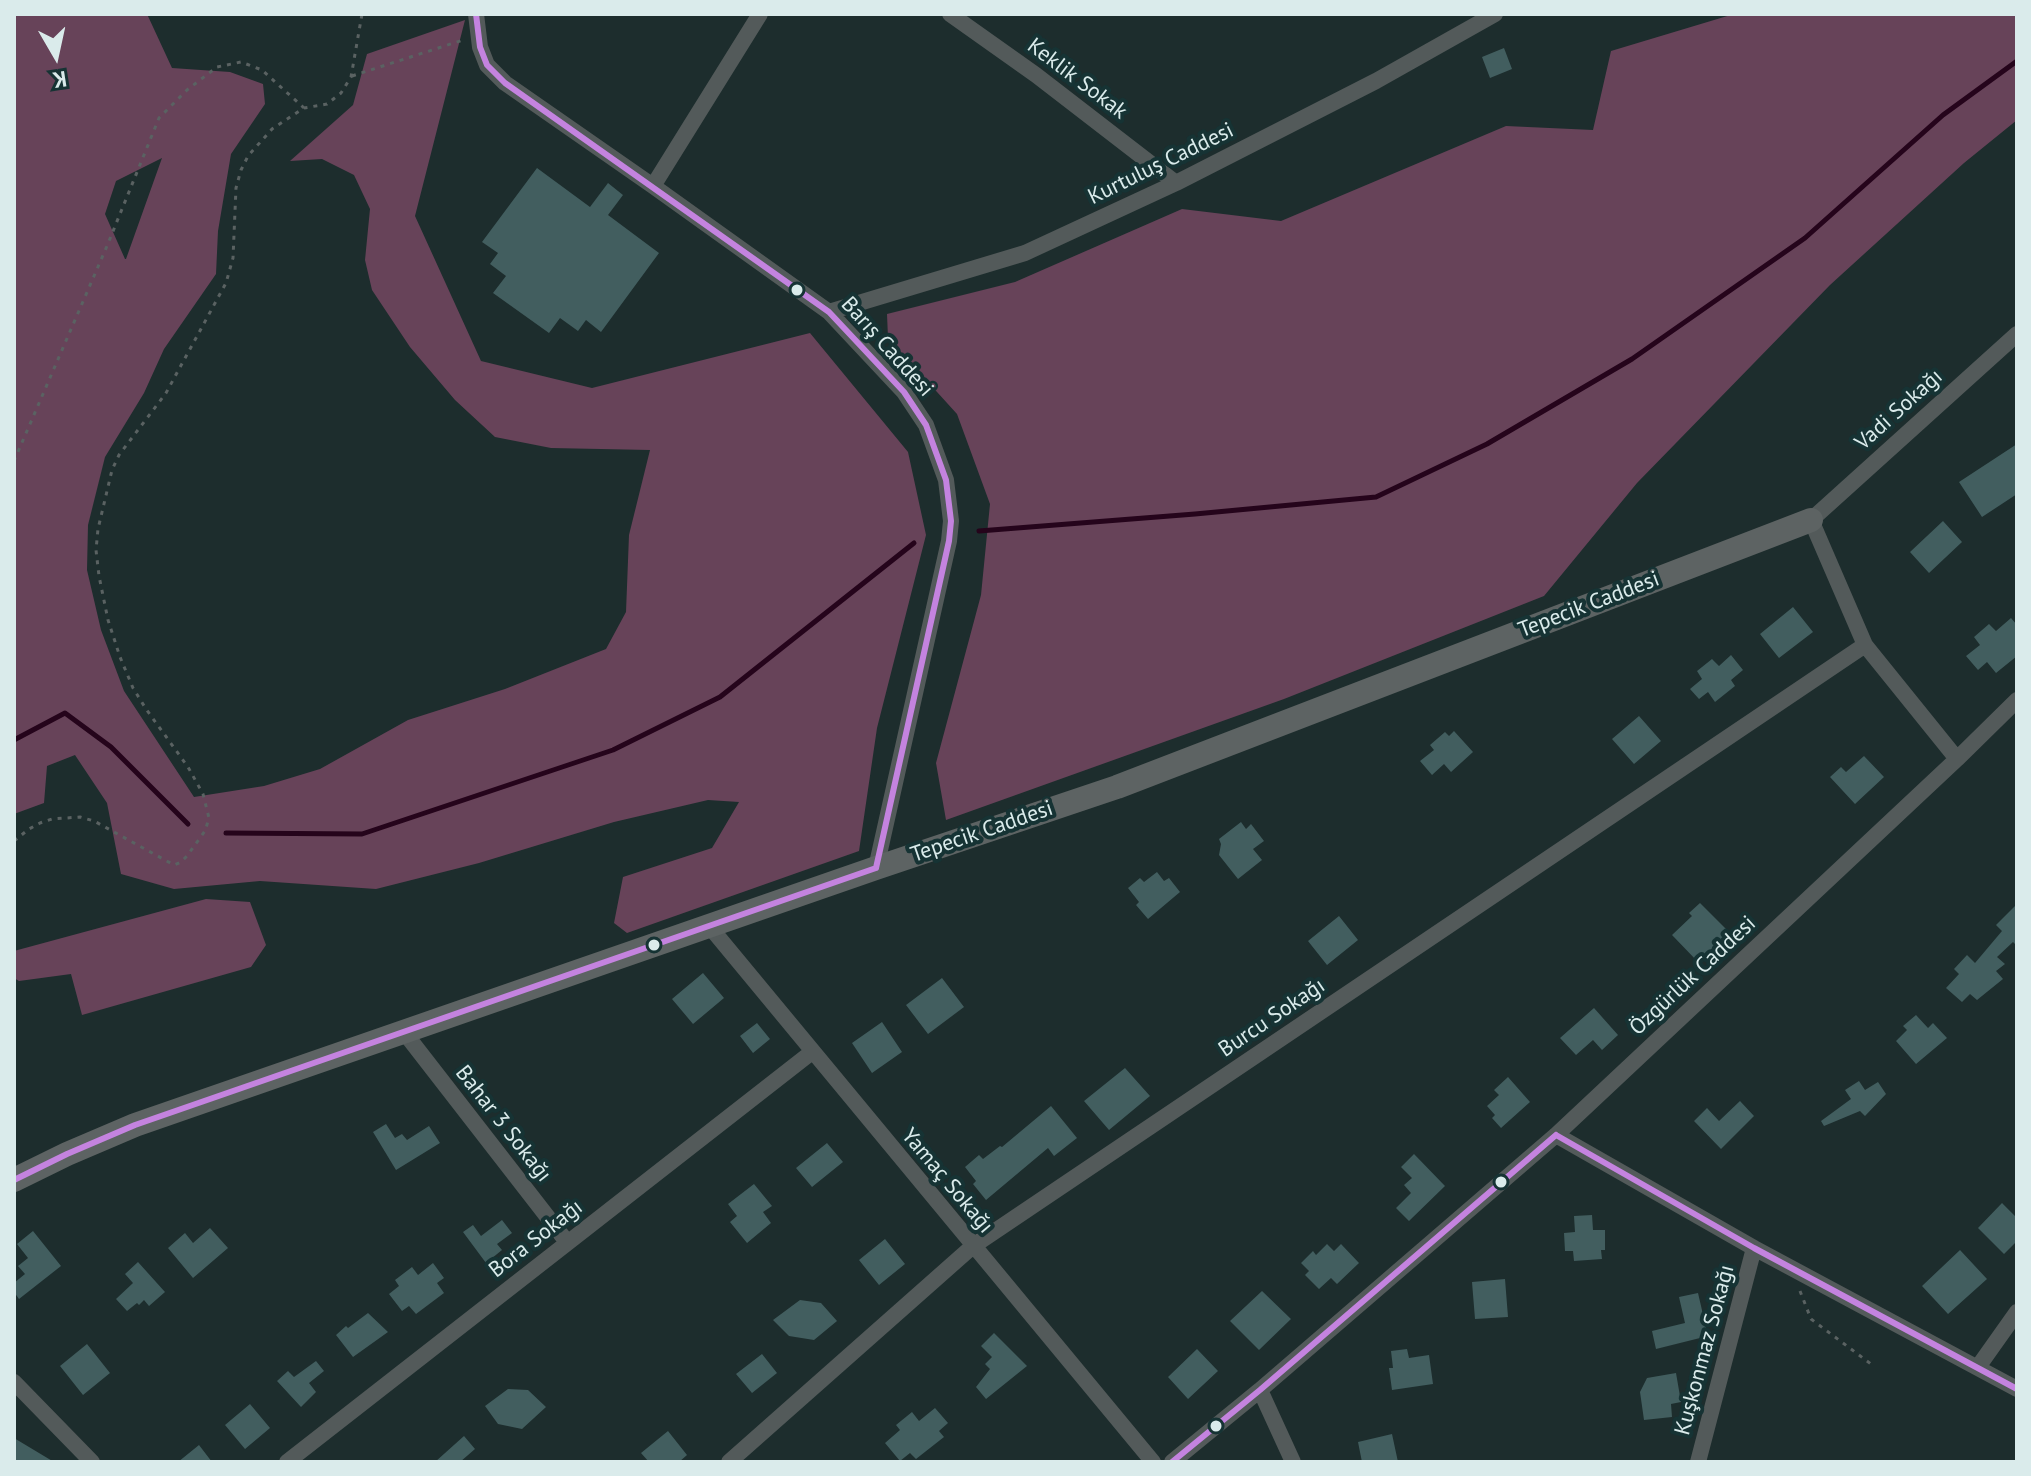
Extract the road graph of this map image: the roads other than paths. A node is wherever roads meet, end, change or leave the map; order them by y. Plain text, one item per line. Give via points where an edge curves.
1 (476, 14) edge
2 (760, 14) edge
3 (950, 14) edge
4 (1495, 14) edge
5 (1176, 183) junction
6 (653, 186) junction
7 (829, 312) junction
8 (2017, 334) edge
9 (1811, 520) junction
10 (1865, 645) junction
11 (2017, 700) edge
12 (1957, 759) junction
13 (876, 868) junction
14 (710, 927) junction
15 (404, 1032) junction
16 (812, 1052) junction
17 (1556, 1135) junction
18 (14, 1180) edge
19 (567, 1242) junction
20 (973, 1246) junction
21 (1754, 1248) junction
22 (2017, 1312) edge
23 (1978, 1367) junction
24 (14, 1382) edge
25 (2017, 1389) edge
26 (1260, 1390) junction
27 (92, 1462) edge
28 (287, 1462) edge
29 (729, 1462) edge
30 (1153, 1462) edge
31 (1172, 1462) edge
32 (1293, 1462) edge
33 (1698, 1462) edge

1 - 6 street, Barış Caddesi via 487,65 505,83
2 - 6 street
3 - 5 street, Keklik Sokak
4 - 5 street, Kurtuluş Caddesi
5 - 7 street, Kurtuluş Caddesi via 1025,253
6 - 7 street, Barış Caddesi
7 - 13 street, Barış Caddesi via 904,392 926,425 943,470 951,521
8 - 9 street, Vadi Sokağı
9 - 10 street
9 - 13 street, Tepecik Caddesi via 1117,787
10 - 12 street
10 - 20 street, Burcu Sokağı
11 - 12 street, Özgürlük Caddesi
12 - 17 street, Özgürlük Caddesi
13 - 14 street, Tepecik Caddesi
14 - 15 street, Tepecik Caddesi
14 - 16 street, Yamaç Sokağı
15 - 18 street, Tepecik Caddesi via 135,1125
15 - 19 street, Bahar 3 Sokağı
16 - 19 street, Bora Sokağı
16 - 20 street, Yamaç Sokağı
17 - 21 street
17 - 26 street, Özgürlük Caddesi
19 - 28 street, Bora Sokağı
20 - 29 street, Burcu Sokağı
20 - 30 street, Yamaç Sokağı
21 - 23 street
21 - 33 street, Kuşkonmaz Sokağı
22 - 23 street
23 - 25 street
24 - 27 street
26 - 31 street, Özgürlük Caddesi
26 - 32 street

